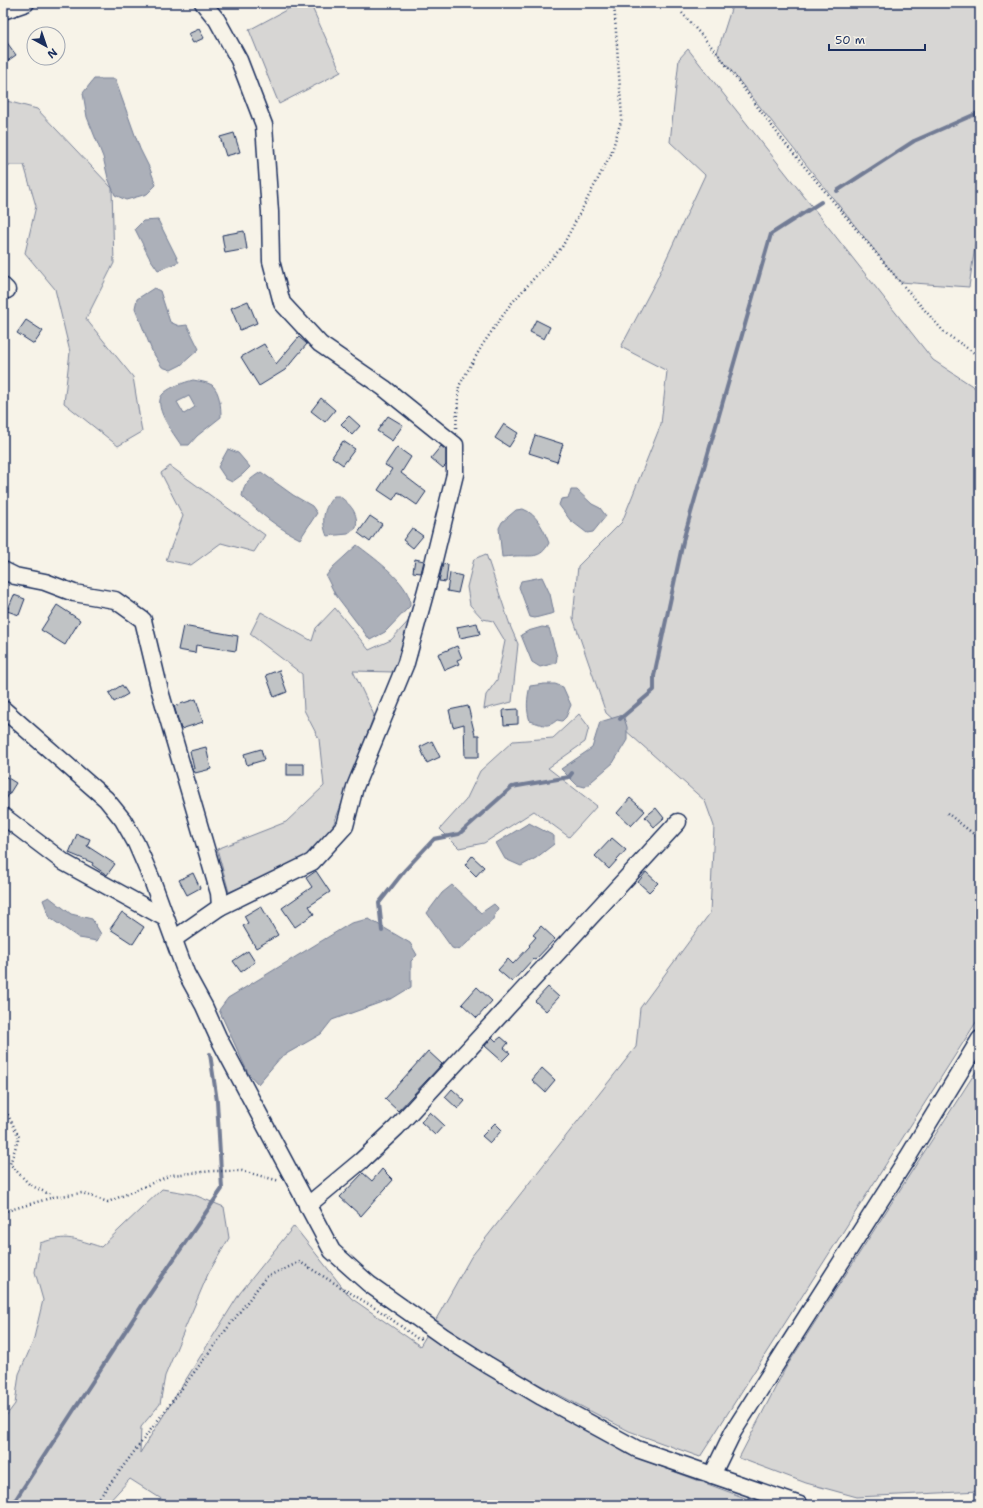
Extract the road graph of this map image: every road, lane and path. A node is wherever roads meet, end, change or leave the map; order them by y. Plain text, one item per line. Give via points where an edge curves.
1 (26, 3) edge
2 (203, 3) edge
3 (614, 3) edge
4 (3, 11) edge
5 (682, 13) dead end
6 (980, 357) edge
7 (455, 445) junction
8 (3, 570) edge
9 (3, 709) edge
10 (947, 813) dead end
11 (3, 816) edge
12 (678, 822) dead end
13 (980, 839) edge
14 (220, 907) junction
15 (165, 918) junction
16 (174, 939) junction
17 (980, 1040) edge
18 (3, 1108) edge
19 (296, 1185) junction
20 (54, 1197) junction
21 (307, 1206) junction
22 (3, 1212) edge
23 (437, 1332) junction
24 (712, 1475) junction
25 (102, 1505) edge
26 (800, 1505) edge

1 - 4 street
2 - 7 street via 217,20 239,60 264,125 271,261 282,303 320,344 384,388
3 - 7 path via 622,118 611,154 562,247 510,305 483,344 459,386
5 - 6 path via 717,53 784,142 900,282 945,333
7 - 14 street via 455,474 406,663 355,787 345,826 312,862
8 - 14 street via 15,576 45,582 74,593 115,600 143,620 160,691 219,893
9 - 15 street via 106,799 123,820 142,858
10 - 13 path
11 - 15 street via 65,863
12 - 21 street via 396,1128
14 - 16 street
15 - 16 street
16 - 19 street via 186,973
17 - 24 street via 733,1432
18 - 20 path via 19,1137 10,1164 30,1185
19 - 20 path via 242,1171 213,1171 171,1175 108,1202 82,1193
19 - 21 street
20 - 22 path
21 - 23 street via 332,1251 369,1284
23 - 24 street via 542,1397 637,1449
23 - 25 path via 418,1339 383,1313 300,1262 266,1277 100,1498
24 - 26 street

